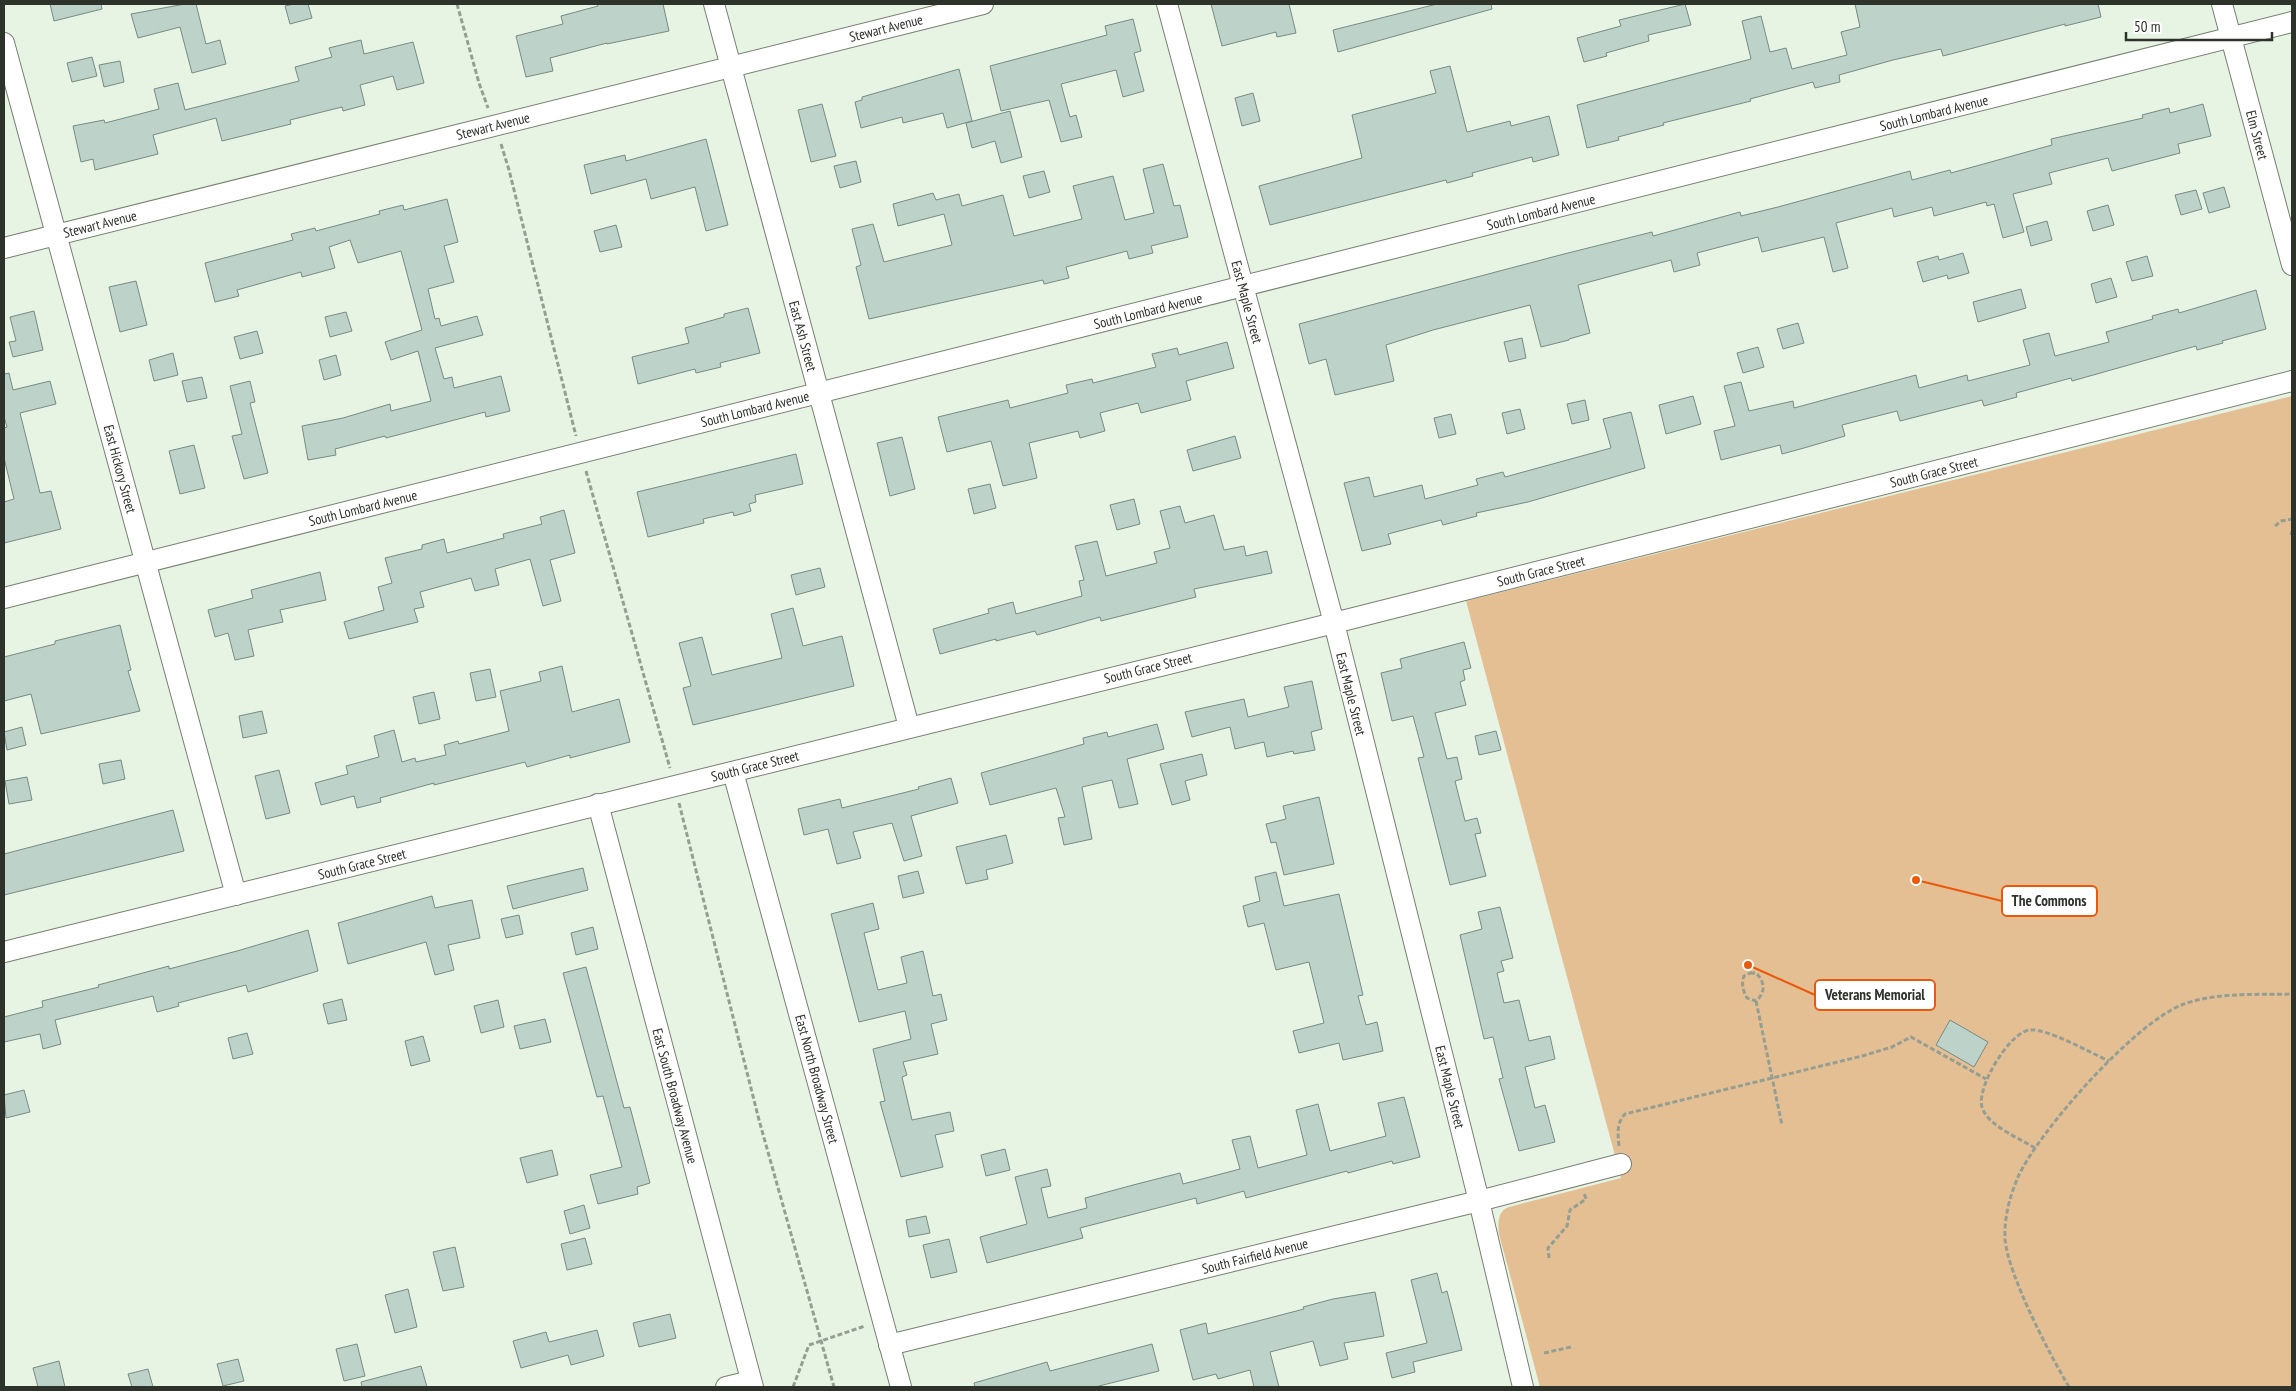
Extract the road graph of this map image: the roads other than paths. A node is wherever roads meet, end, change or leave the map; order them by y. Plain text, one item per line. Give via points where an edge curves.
1 (714, 4) edge
2 (983, 4) edge
3 (1167, 4) edge
4 (2222, 4) edge
5 (2292, 22) edge
6 (2231, 38) junction
7 (4, 43) edge
8 (731, 66) junction
9 (56, 235) junction
10 (4, 248) edge
11 (2292, 266) edge
12 (1243, 287) junction
13 (2292, 382) edge
14 (818, 393) junction
15 (146, 562) junction
16 (4, 598) edge
17 (1334, 623) junction
18 (909, 726) junction
19 (733, 772) junction
20 (598, 804) junction
21 (236, 895) junction
22 (4, 952) edge
23 (1621, 1164) road end
24 (1479, 1202) junction
25 (889, 1345) junction
26 (752, 1384) edge
27 (726, 1387) edge
28 (900, 1387) edge
29 (1523, 1387) edge

1 - 8 street, East Ash Street
2 - 8 street, Stewart Avenue
3 - 12 street, East Maple Street
4 - 6 street, Elm Street
5 - 6 street, South Lombard Avenue
6 - 11 street, Elm Street
6 - 12 street, South Lombard Avenue
7 - 9 street, East Hickory Street
8 - 9 street, Stewart Avenue
8 - 14 street, East Ash Street
9 - 10 street, Stewart Avenue
9 - 15 street, East Hickory Street
12 - 14 street, South Lombard Avenue
12 - 17 street, East Maple Street
13 - 17 street, South Grace Street
14 - 15 street, South Lombard Avenue
14 - 18 street, East Ash Street
15 - 16 street, South Lombard Avenue
15 - 21 street, East Hickory Street
17 - 18 street, South Grace Street
17 - 24 street, East Maple Street
18 - 19 street, South Grace Street
19 - 20 street, South Grace Street
19 - 25 street, East North Broadway Street
20 - 21 street, South Grace Street
20 - 26 street, East South Broadway Avenue
21 - 22 street, South Grace Street
23 - 24 street, South Fairfield Avenue
24 - 25 street, South Fairfield Avenue
24 - 29 street, East Maple Street
25 - 28 street, East North Broadway Street
26 - 27 street

